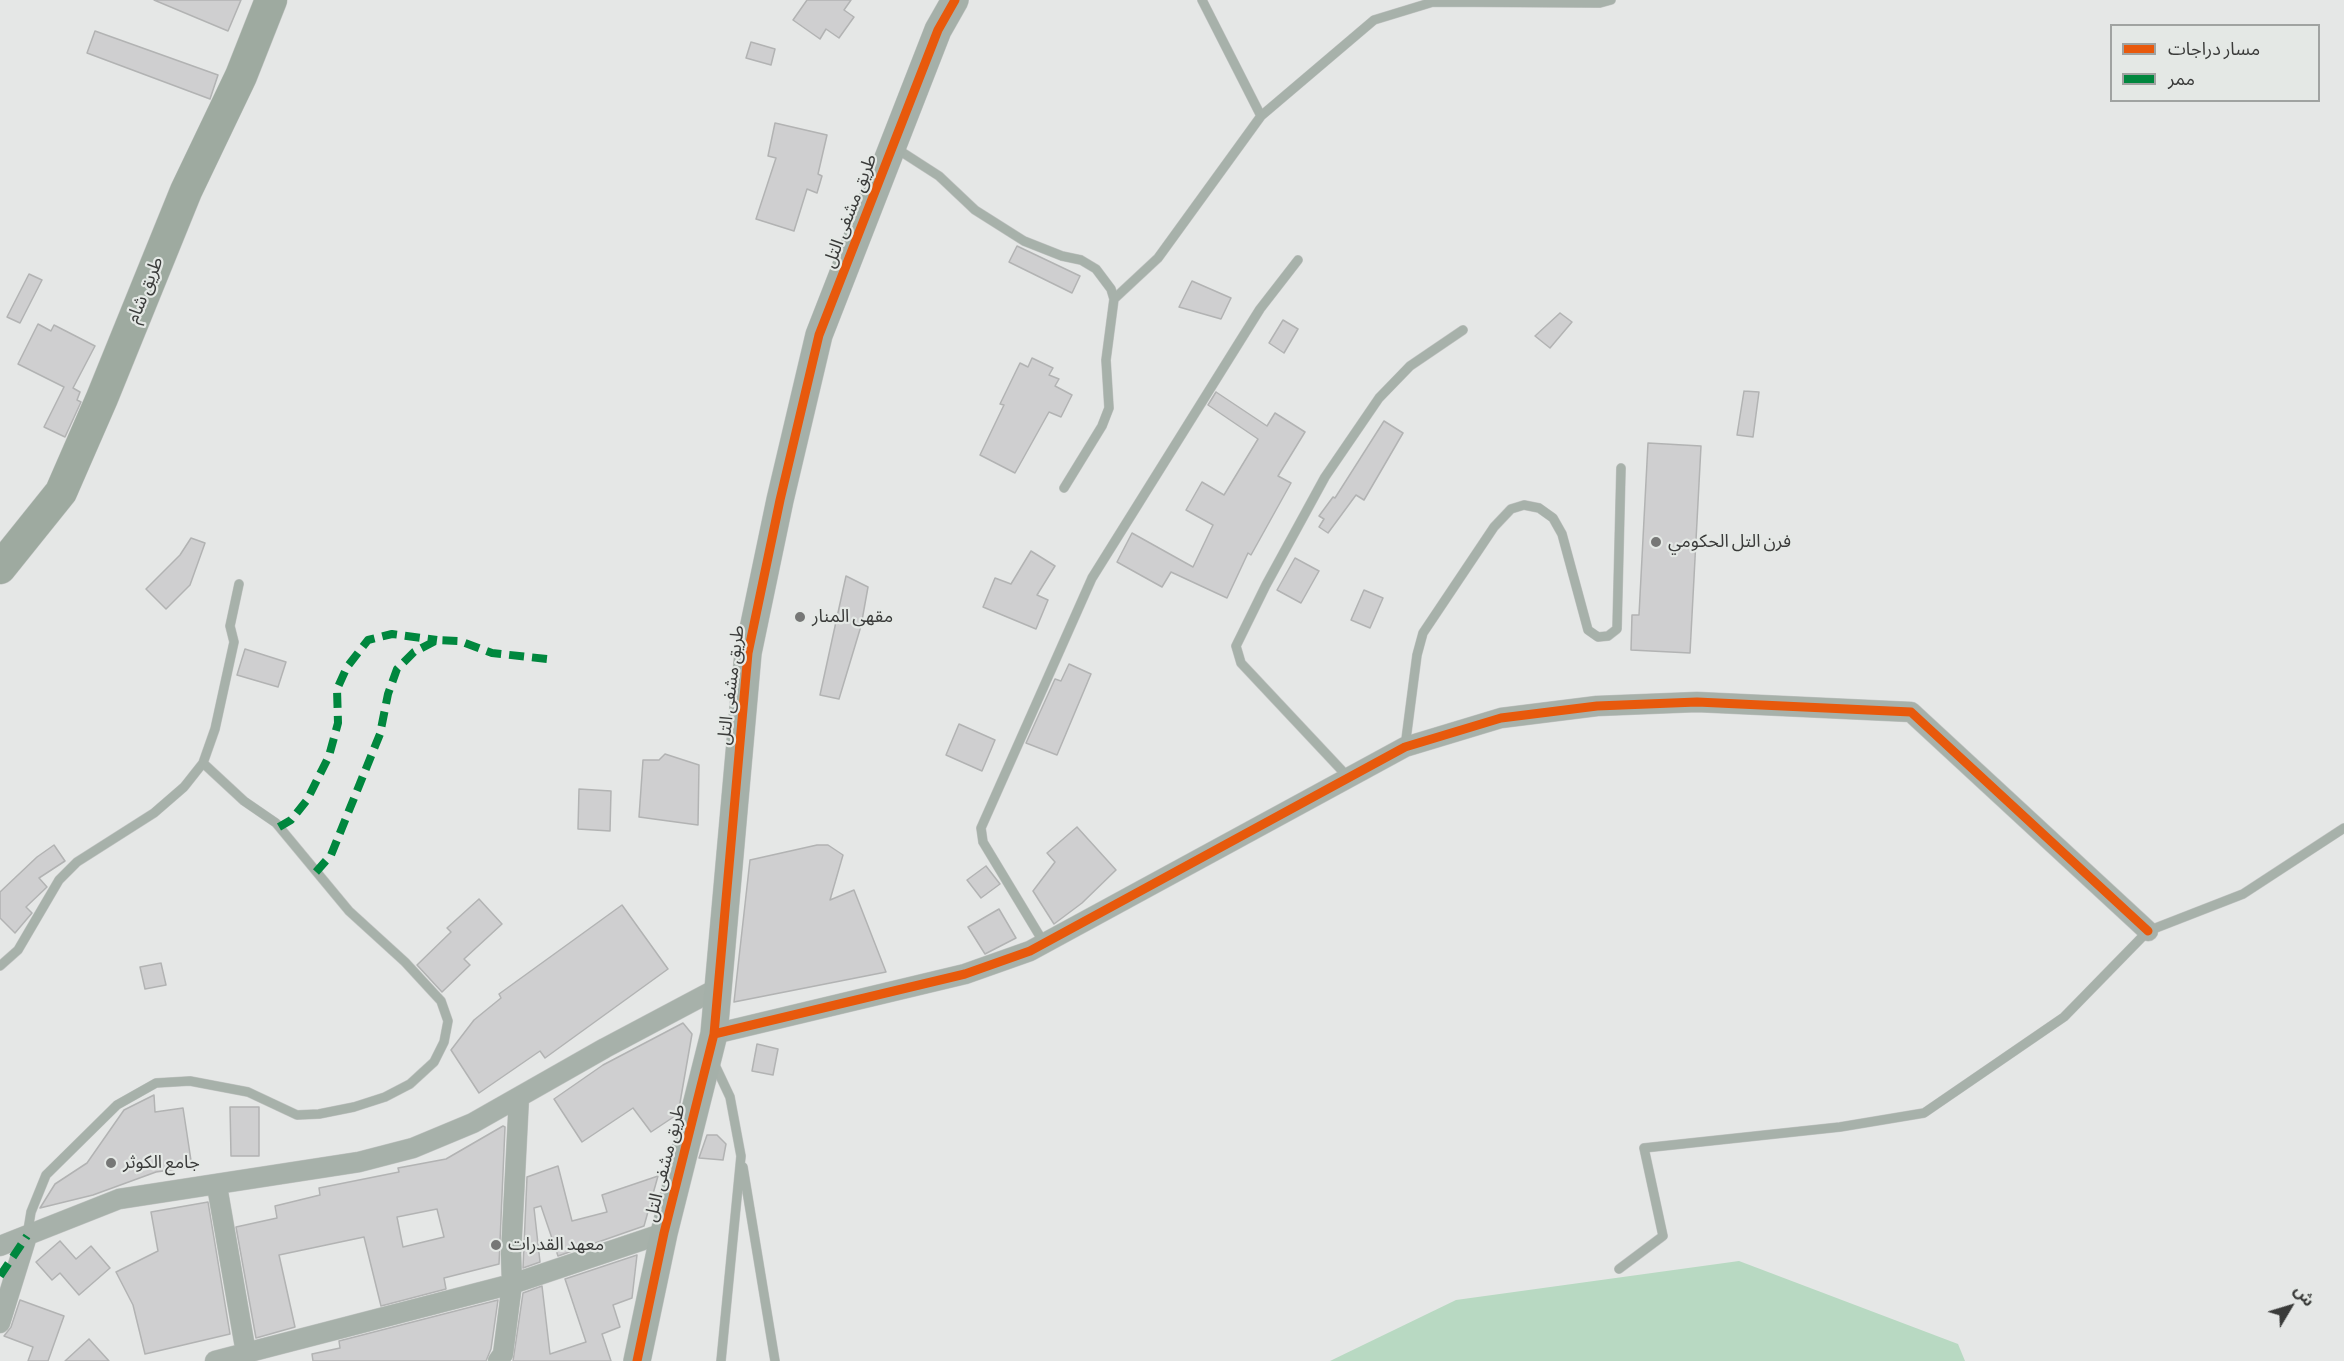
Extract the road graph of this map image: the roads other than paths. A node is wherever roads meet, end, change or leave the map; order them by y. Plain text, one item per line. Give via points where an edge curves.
1 (271, 0) edge
2 (955, 0) edge
3 (1202, 0) edge
4 (1611, 0) edge
5 (1261, 116) junction
6 (892, 146) junction
7 (1298, 260) dead end
8 (1114, 299) junction
9 (1463, 330) dead end
10 (1621, 468) dead end
11 (1064, 488) dead end
12 (0, 568) edge
13 (239, 584) dead end
14 (1405, 747) junction
15 (203, 763) junction
16 (1348, 777) junction
17 (2344, 828) edge
18 (2148, 931) junction
19 (1044, 943) junction
20 (0, 966) edge
21 (718, 988) junction
22 (712, 1043) junction
23 (519, 1097) junction
24 (741, 1156) junction
25 (217, 1186) junction
26 (664, 1233) junction
27 (27, 1236) junction
28 (0, 1246) edge
29 (1619, 1269) dead end
30 (0, 1276) edge
31 (512, 1284) junction
32 (0, 1323) edge
33 (246, 1353) junction
34 (214, 1361) edge
35 (498, 1361) edge
36 (637, 1361) edge
37 (721, 1361) edge
38 (775, 1361) edge

1 - 12 main road, طريق شام via 241,76 186,191 61,492
2 - 6 street, طريق مشفى التل via 938,30
3 - 5 lane
4 - 5 lane via 1433,2 1374,20
5 - 8 lane via 1158,258
6 - 8 lane via 939,176 975,210 1024,241 1096,269
6 - 21 street, طريق مشفى التل via 819,335 751,642
7 - 19 lane via 1260,309 1092,578 981,828 983,842
8 - 11 lane via 1106,360 1109,408
9 - 16 lane via 1410,366 1380,398 1325,477 1236,646 1240,663
10 - 14 lane via 1617,629 1598,637 1588,630 1562,534 1553,518 1539,508 1524,505 1511,509 1494,527 1423,633
13 - 15 lane via 230,626 234,642
14 - 16 street
14 - 18 street via 1501,718 1597,706 1697,702 1911,712
15 - 20 lane via 184,787 154,813 77,862 59,880 18,950
15 - 27 lane via 244,801 276,823 349,911 441,1001 448,1021 444,1042 435,1062 410,1084 385,1097 319,1114 297,1115 248,1092 190,1081 156,1083 117,1105 46,1175 31,1212
16 - 19 street
17 - 18 lane via 2243,894
18 - 29 lane via 2064,1017 1924,1113 1840,1127 1644,1148 1663,1236
19 - 22 street via 965,974
21 - 22 street, طريق مشفى التل
21 - 23 street
22 - 24 lane via 730,1097
22 - 26 street, طريق مشفى التل
23 - 25 street via 473,1123 413,1148 359,1162
23 - 31 street
24 - 37 lane
24 - 38 lane
25 - 27 street via 119,1199
25 - 33 street
26 - 31 street
26 - 36 street, طريق مشفى التل
27 - 28 street
27 - 30 street
27 - 32 street
31 - 33 street
31 - 35 street via 503,1354
33 - 34 street

